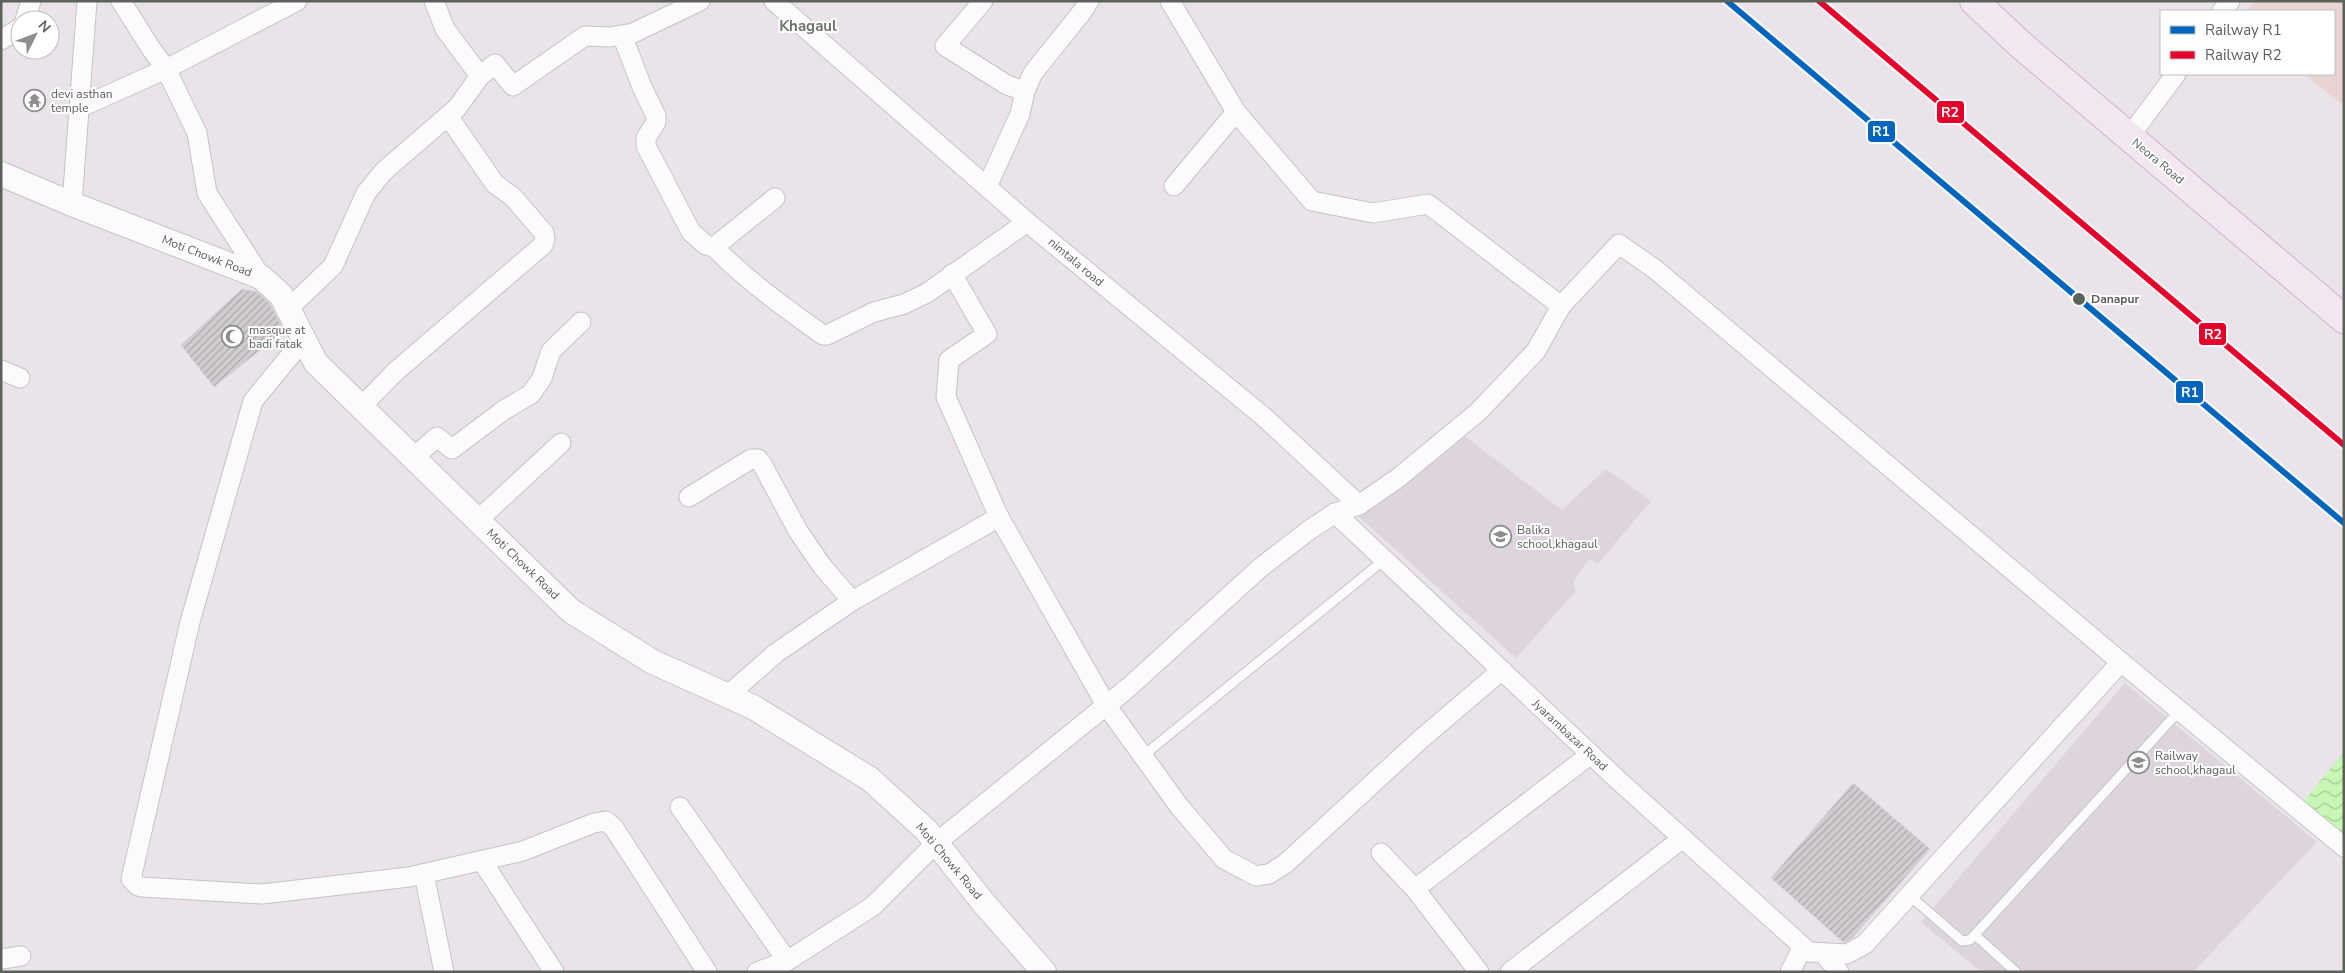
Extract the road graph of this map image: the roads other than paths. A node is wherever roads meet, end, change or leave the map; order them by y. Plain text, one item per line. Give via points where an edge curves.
1 (87, 1) edge
2 (122, 1) edge
3 (297, 1) edge
4 (434, 1) edge
5 (700, 1) edge
6 (774, 1) edge
7 (983, 1) edge
8 (1089, 1) edge
9 (1170, 1) edge
10 (1974, 1) edge
11 (622, 35) junction
12 (166, 69) junction
13 (2175, 75) edge
14 (480, 76) junction
15 (1025, 91) junction
16 (79, 108) junction
17 (1236, 112) junction
18 (448, 116) junction
19 (2130, 137) junction
20 (1, 174) edge
21 (1174, 186) dead end
22 (988, 187) junction
23 (775, 198) dead end
24 (72, 204) junction
25 (1027, 222) junction
26 (714, 247) junction
27 (952, 274) junction
28 (261, 277) junction
29 (1561, 306) junction
30 (288, 309) junction
31 (2344, 319) edge
32 (581, 322) dead end
33 (304, 340) junction
34 (1, 370) edge
35 (20, 378) dead end
36 (361, 407) junction
37 (561, 443) dead end
38 (413, 458) junction
39 (689, 497) dead end
40 (1359, 505) junction
41 (1335, 514) junction
42 (999, 517) junction
43 (478, 520) junction
44 (1384, 560) junction
45 (852, 602) junction
46 (2120, 662) junction
47 (1502, 670) junction
48 (727, 696) junction
49 (1106, 705) junction
50 (2180, 710) junction
51 (1591, 754) junction
52 (1144, 755) junction
53 (680, 807) dead end
54 (1683, 838) junction
55 (936, 843) junction
56 (2344, 847) edge
57 (1381, 853) dead end
58 (482, 861) junction
59 (424, 874) junction
60 (1415, 889) junction
61 (1909, 895) junction
62 (1975, 935) junction
63 (1811, 951) junction
64 (21, 956) dead end
65 (1, 959) edge
66 (787, 961) junction
67 (444, 972) edge
68 (554, 972) edge
69 (707, 972) edge
70 (757, 972) edge
71 (1044, 972) edge
72 (1479, 972) edge
73 (1510, 972) edge
74 (1790, 972) edge
75 (1838, 972) edge
76 (2016, 972) edge

1 - 16 street
2 - 12 street
3 - 12 street
4 - 14 street via 445,29
5 - 11 street via 633,33
6 - 22 street, nimtala road
7 - 15 street via 945,46 1007,85
8 - 15 street via 1033,73
9 - 17 street
10 - 19 main road, Neora Road
11 - 14 street via 585,36 513,86 495,64
11 - 26 street via 656,116 646,138 646,146 690,232 706,245
12 - 16 street
12 - 28 street via 197,133 206,193
13 - 19 street
14 - 18 street
15 - 22 street via 1020,114
16 - 24 street
17 - 21 street
17 - 29 street via 1312,201 1373,214 1428,204
18 - 30 street via 384,171 366,193 333,266
18 - 36 street via 495,184 513,197 544,233 545,239 543,245 395,372
19 - 31 main road, Neora Road
20 - 24 street, Moti Chowk Road
22 - 25 street, nimtala road
23 - 26 street
24 - 28 street, Moti Chowk Road
25 - 27 street
25 - 40 street, nimtala road via 1264,418
26 - 27 street via 765,294 827,335 874,312 904,304 927,293
27 - 42 street via 988,334 949,360 946,397
28 - 30 street, Moti Chowk Road via 281,295
29 - 40 street via 1536,351 1478,412 1398,478
29 - 46 street via 1619,244 1679,289
30 - 33 street, Moti Chowk Road
32 - 38 street via 551,351 542,378 530,394 452,449 437,437
33 - 36 street, Moti Chowk Road via 316,362
33 - 59 street via 253,401 190,622 132,879 142,887 262,894
34 - 35 street
36 - 38 street, Moti Chowk Road
37 - 43 street
38 - 43 street, Moti Chowk Road
39 - 45 street via 751,459 758,459 798,531
40 - 41 street
41 - 44 street, Jyarambazar Road
41 - 49 street via 1260,568
42 - 45 street
42 - 49 street
43 - 48 street, Moti Chowk Road via 570,611 653,662
44 - 47 street, Jyarambazar Road
44 - 52 lane
45 - 48 street via 776,653
46 - 50 street
46 - 61 street
47 - 51 street, Jyarambazar Road
47 - 52 street via 1414,745 1315,839 1269,874 1256,876 1224,859 1179,806
48 - 55 street, Moti Chowk Road via 753,707 870,779
49 - 52 street
49 - 55 street
50 - 56 street
50 - 62 lane
51 - 54 street, Jyarambazar Road
51 - 60 street
53 - 66 street
54 - 63 street, Jyarambazar Road
54 - 73 street
55 - 66 street via 873,906
55 - 71 street, Moti Chowk Road
57 - 60 street
58 - 59 street
58 - 68 street
58 - 69 street via 523,851 594,822 606,821 614,828
59 - 67 street
60 - 72 street
61 - 62 lane via 1962,941
61 - 63 street via 1865,944 1847,954
62 - 76 lane
63 - 74 street
63 - 75 street, Jyarambazar Road
64 - 65 street
66 - 70 street

